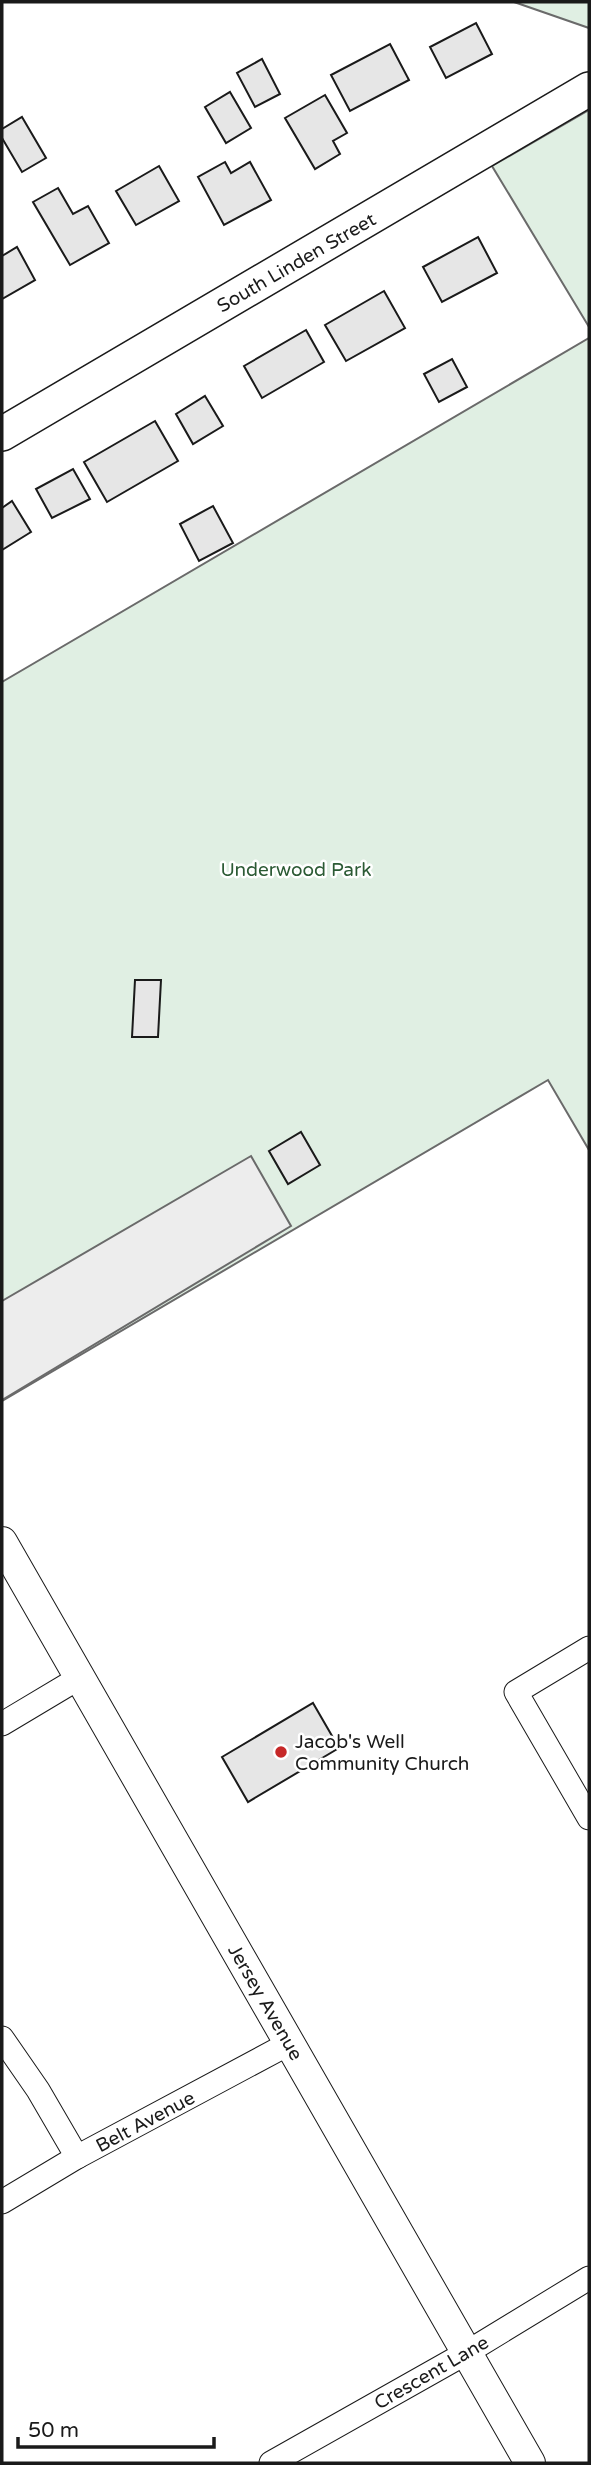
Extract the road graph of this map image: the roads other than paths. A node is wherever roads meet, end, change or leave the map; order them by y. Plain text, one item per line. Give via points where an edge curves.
1 (589, 89) edge
2 (2, 434) edge
3 (2, 1542) edge
4 (589, 1648) edge
5 (79, 1678) junction
6 (2, 1724) edge
7 (589, 1818) edge
8 (2, 2038) edge
9 (290, 2043) junction
10 (77, 2157) junction
11 (2, 2202) edge
12 (589, 2278) edge
13 (466, 2353) junction
14 (271, 2463) edge
15 (530, 2463) edge

1 - 2 main road, South Linden Street
3 - 5 street, Jersey Avenue
4 - 7 street via 516,1692
5 - 6 street
5 - 9 street, Jersey Avenue
8 - 10 street
9 - 10 street, Belt Avenue
9 - 13 street, Jersey Avenue
10 - 11 street, Belt Avenue
12 - 13 street, Crescent Lane
13 - 14 street, Crescent Lane
13 - 15 street, Jersey Avenue

